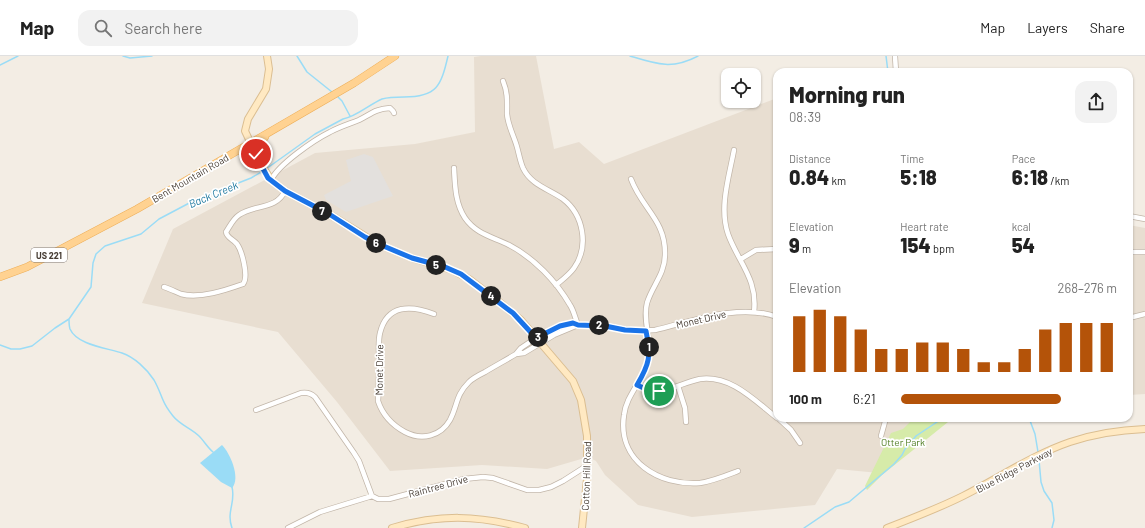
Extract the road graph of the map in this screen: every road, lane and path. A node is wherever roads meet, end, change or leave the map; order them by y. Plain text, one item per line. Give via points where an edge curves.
1 (266, 56) edge
2 (395, 56) edge
3 (895, 56) edge
4 (896, 68) edge
5 (503, 81) dead end
6 (394, 113) dead end
7 (268, 133) junction
8 (250, 143) junction
9 (734, 150) dead end
10 (257, 158) junction
11 (454, 168) dead end
12 (271, 180) junction
13 (631, 180) dead end
14 (285, 191) junction
15 (1133, 217) edge
16 (1145, 219) edge
17 (773, 249) edge
18 (1133, 252) edge
19 (1145, 252) edge
20 (741, 259) junction
21 (0, 276) edge
22 (556, 285) junction
23 (164, 287) dead end
24 (754, 312) junction
25 (434, 314) dead end
26 (1145, 314) edge
27 (773, 316) edge
28 (1133, 317) edge
29 (578, 325) junction
30 (646, 331) junction
31 (536, 338) junction
32 (541, 343) junction
33 (516, 354) junction
34 (637, 385) junction
35 (678, 386) junction
36 (256, 410) dead end
37 (773, 415) edge
38 (686, 422) dead end
39 (782, 422) edge
40 (885, 422) edge
41 (1145, 430) edge
42 (881, 436) dead end
43 (800, 443) dead end
44 (588, 465) junction
45 (738, 471) dead end
46 (372, 496) junction
47 (288, 528) edge
48 (392, 528) edge
49 (525, 528) edge
50 (582, 528) edge
51 (887, 528) edge

1 - 8 street, Cotton Hill Road via 269,69 266,89 246,125 245,131
2 - 7 main road, Bent Mountain Road / US 221
3 - 4 street
5 - 22 street via 507,94 508,120 522,167 537,184 568,203 581,227 583,242 580,256 574,268
6 - 12 street via 390,108 373,112 330,132 278,169
7 - 8 main road, Bent Mountain Road / US 221
7 - 10 main road via 257,148
8 - 10 street, Cotton Hill Road
8 - 21 main road, Bent Mountain Road / US 221 via 137,210 27,267
9 - 20 street via 724,198 725,216 728,234
10 - 12 street, Cotton Hill Road
11 - 22 street via 458,204 470,224 483,234 507,244 525,256
12 - 14 street, Cotton Hill Road
13 - 30 street via 658,222 665,247 663,268 647,305
14 - 23 street via 274,203 240,214 232,221 226,232 227,236 237,243 242,255 245,282 220,291 193,295
14 - 31 street, Cotton Hill Road via 381,245 461,274 513,313
15 - 16 street
17 - 20 street via 756,250
18 - 19 street
20 - 24 street via 754,289
22 - 29 street via 571,306
24 - 27 street, Monet Drive
24 - 30 street, Monet Drive via 727,313
25 - 33 street, Monet Drive via 413,308 397,310 388,316 379,334 378,401 388,420 407,434 433,436 450,419 457,398 470,380
26 - 28 street
29 - 30 street, Monet Drive via 595,324
29 - 31 street, Monet Drive via 573,323 560,326
29 - 32 street, Monet Drive
30 - 34 street via 648,361
31 - 32 street, Cotton Hill Road
31 - 33 street, Monet Drive
32 - 33 street, Monet Drive via 524,353
32 - 44 street, Cotton Hill Road via 568,374 579,394 587,436
34 - 35 street via 659,391
34 - 45 street via 625,408 623,423 628,447 641,465 661,478 691,483 710,481
35 - 37 street via 700,379 720,380 734,386
35 - 38 street via 685,408
36 - 46 street via 301,393 312,394 359,460
39 - 43 street
40 - 42 street
41 - 51 street, Blue Ridge Parkway via 1104,433 1070,442 951,502
44 - 46 street, Raintree Drive via 563,481 539,490 527,490 493,478 482,477 464,479 389,499
44 - 50 street, Cotton Hill Road
46 - 47 street, Raintree Drive via 320,512
48 - 49 street via 430,519 454,517 484,519

